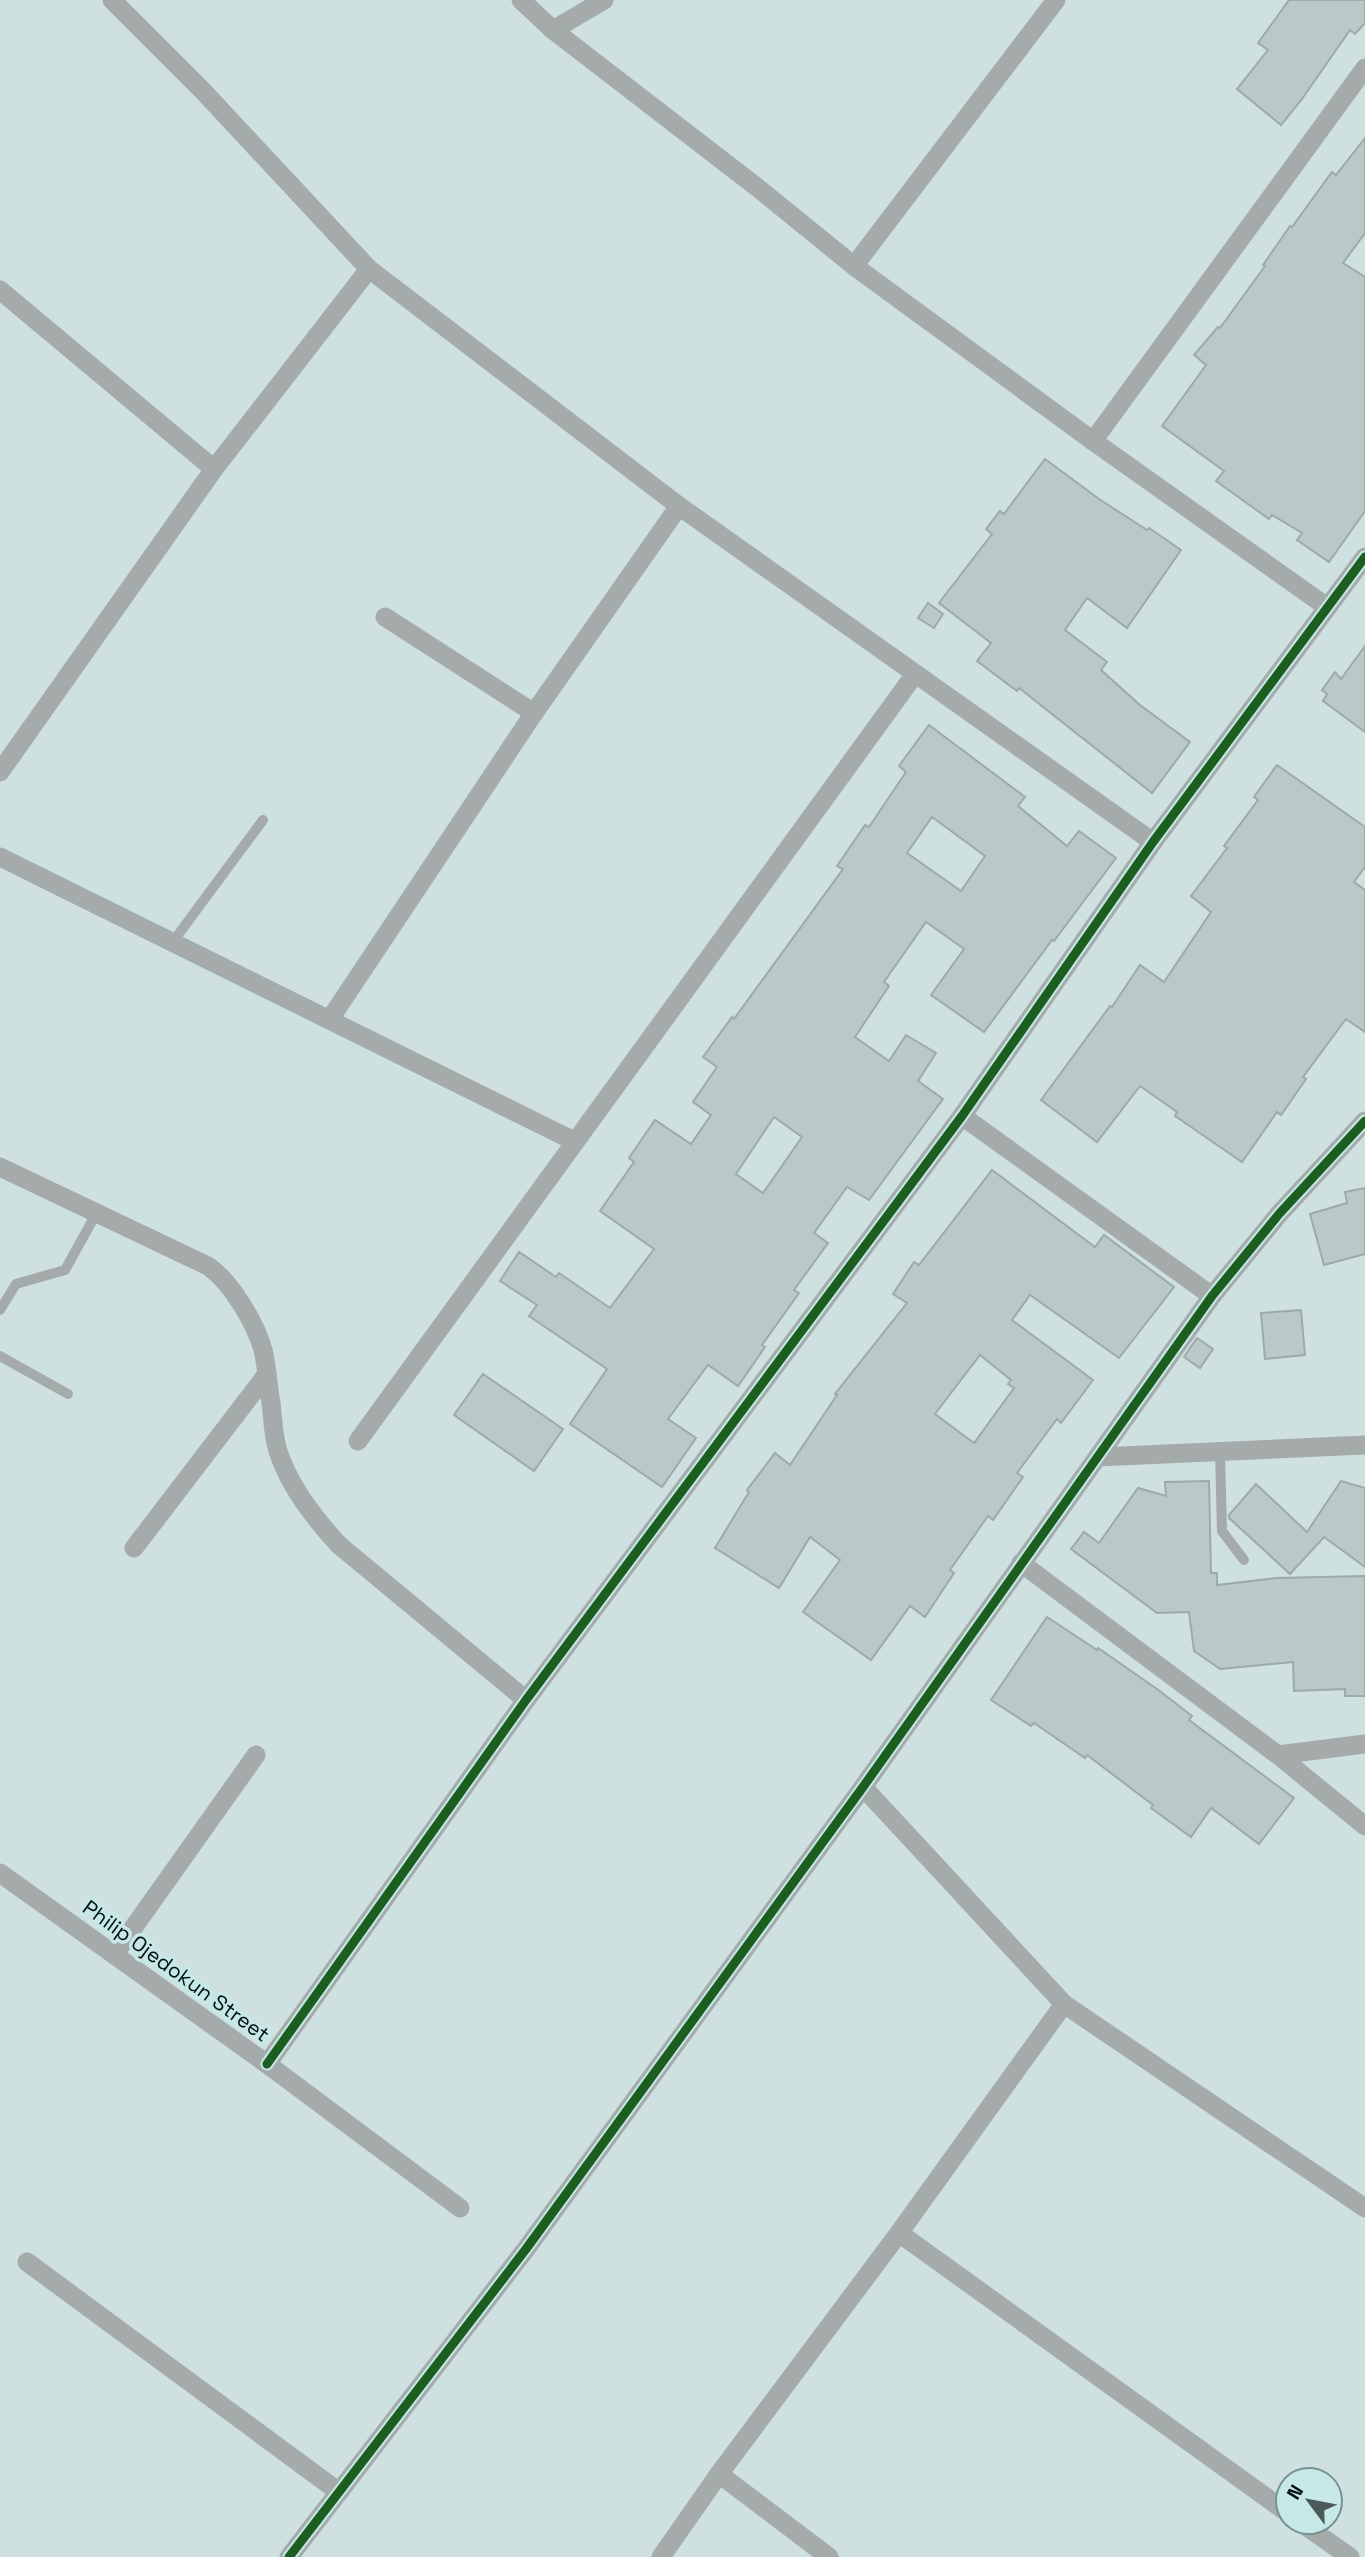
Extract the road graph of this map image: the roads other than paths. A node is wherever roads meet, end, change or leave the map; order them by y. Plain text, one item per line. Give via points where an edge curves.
1 (112, 0) edge
2 (521, 0) edge
3 (604, 0) edge
4 (1056, 0) edge
5 (553, 30) junction
6 (1365, 68) edge
7 (854, 266) junction
8 (369, 269) junction
9 (1, 292) edge
10 (1093, 441) junction
11 (214, 469) junction
12 (679, 506) junction
13 (1365, 557) edge
14 (1327, 607) junction
15 (385, 617) dead end
16 (915, 674) junction
17 (534, 713) junction
18 (0, 772) edge
19 (263, 820) dead end
20 (1153, 842) junction
21 (0, 857) edge
22 (172, 943) junction
23 (330, 1019) junction
24 (962, 1116) junction
25 (1365, 1121) edge
26 (574, 1141) junction
27 (0, 1167) edge
28 (96, 1213) junction
29 (1212, 1296) junction
30 (0, 1310) edge
31 (0, 1356) edge
32 (267, 1374) junction
33 (68, 1394) dead end
34 (358, 1441) dead end
35 (1365, 1445) edge
36 (1220, 1452) junction
37 (1098, 1457) junction
38 (134, 1548) dead end
39 (1244, 1560) dead end
40 (1021, 1563) junction
41 (526, 1700) junction
42 (1365, 1744) edge
43 (256, 1755) dead end
44 (1278, 1755) junction
45 (863, 1787) junction
46 (1365, 1826) edge
47 (0, 1872) edge
48 (114, 1955) junction
49 (1064, 2004) junction
50 (267, 2064) junction
51 (460, 2208) dead end
52 (1365, 2208) edge
53 (899, 2233) junction
54 (27, 2262) dead end
55 (719, 2474) junction
56 (340, 2492) junction
57 (1274, 2503) edge
58 (1320, 2536) edge
59 (289, 2557) edge
60 (662, 2557) edge
61 (829, 2557) edge
62 (1350, 2557) edge

1 - 8 street
2 - 5 street
3 - 5 street
4 - 7 street
5 - 7 street
6 - 10 street
7 - 10 street
8 - 11 street
8 - 12 street
9 - 11 street
10 - 14 street
11 - 18 street
12 - 16 street
12 - 17 street
13 - 14 street
14 - 20 street
15 - 17 street
16 - 20 street
16 - 26 street
17 - 23 street
19 - 22 lane
20 - 24 street
21 - 22 street
22 - 23 street
23 - 26 street
24 - 29 street
24 - 41 street
25 - 29 street via 1279,1214
26 - 34 street
27 - 28 street
28 - 30 lane via 65,1270 16,1284
28 - 32 street via 220,1274 262,1348
29 - 37 street
31 - 33 lane
32 - 38 street
32 - 41 street via 277,1450 293,1485 320,1524 339,1545
35 - 36 street
36 - 37 street
36 - 39 lane via 1222,1531
37 - 40 street
40 - 44 street
40 - 45 street
41 - 50 street
42 - 44 street
43 - 48 street
44 - 46 street
45 - 49 street
45 - 56 street via 526,2249
47 - 48 street, Philip Ojedokun Street
48 - 50 street, Philip Ojedokun Street
49 - 52 street
49 - 53 street
50 - 51 street, Philip Ojedokun Street
53 - 55 street
53 - 57 street
54 - 56 street
55 - 60 street
55 - 61 street
56 - 59 street
58 - 62 street

